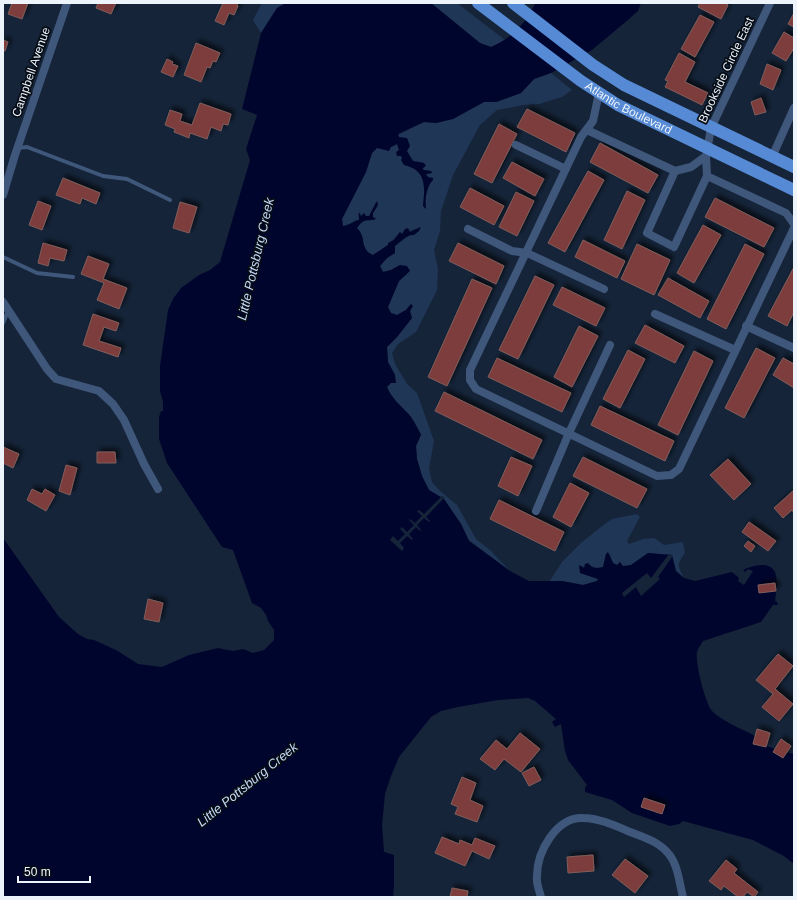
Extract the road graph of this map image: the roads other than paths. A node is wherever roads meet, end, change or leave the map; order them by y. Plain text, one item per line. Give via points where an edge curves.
1 (67, 3) edge
2 (478, 3) edge
3 (512, 3) edge
4 (770, 3) edge
5 (599, 93) junction
6 (794, 108) edge
7 (711, 128) junction
8 (587, 130) junction
9 (516, 145) dead end
10 (17, 148) junction
11 (706, 152) junction
12 (772, 157) junction
13 (794, 167) edge
14 (566, 169) junction
15 (675, 171) junction
16 (707, 176) junction
17 (794, 190) edge
18 (3, 195) edge
19 (170, 200) dead end
20 (794, 224) edge
21 (794, 228) edge
22 (468, 229) dead end
23 (527, 253) junction
24 (3, 257) edge
25 (73, 277) dead end
26 (604, 289) dead end
27 (3, 302) edge
28 (8, 311) junction
29 (655, 314) dead end
30 (3, 323) edge
31 (746, 326) junction
32 (610, 345) dead end
33 (794, 348) edge
34 (735, 350) junction
35 (569, 433) junction
36 (158, 490) dead end
37 (536, 511) dead end
38 (541, 897) edge
39 (683, 897) edge

1 - 10 street, Campbell Avenue
2 - 5 main road, Atlantic Boulevard
3 - 7 main road, Atlantic Boulevard via 593,65 624,85
4 - 7 street, Brookside Circle East
5 - 8 street via 593,121
5 - 11 main road, Atlantic Boulevard
6 - 12 street
7 - 11 street, Brookside Circle East
7 - 12 main road, Atlantic Boulevard
8 - 14 street
8 - 15 street
9 - 14 street
10 - 18 street, Campbell Avenue
10 - 19 lane via 27,147 103,176 127,179
11 - 15 street via 691,167
11 - 16 street, Brookside Circle East
11 - 17 main road, Atlantic Boulevard
12 - 13 main road, Atlantic Boulevard
14 - 23 street
15 - 16 street via 647,233 674,246
16 - 20 street via 786,213
21 - 31 street
22 - 23 street via 512,251
23 - 26 street
23 - 35 street via 470,370 470,380 476,389
24 - 25 lane via 38,272
27 - 28 street
28 - 30 lane
28 - 36 street via 56,379 99,391 113,404 124,420
29 - 34 street
31 - 33 street
31 - 34 street
32 - 35 street
34 - 35 street via 679,470 671,475 657,476
35 - 37 street
38 - 39 street via 536,877 545,844 569,820 583,818 618,827 658,844 672,859

